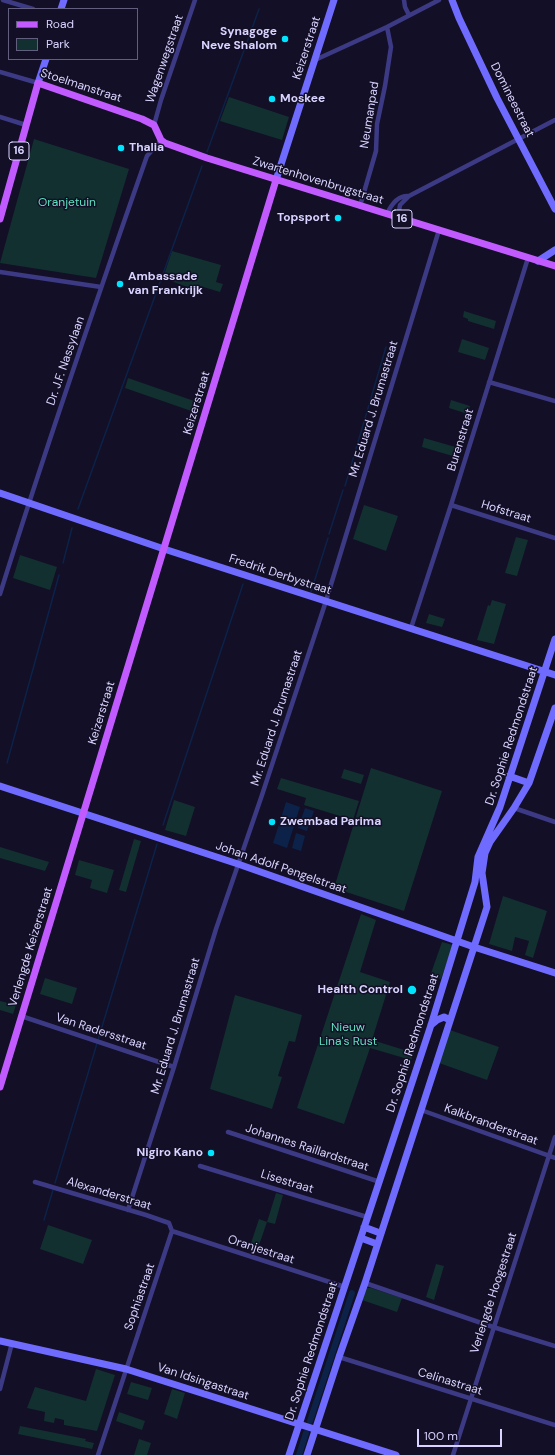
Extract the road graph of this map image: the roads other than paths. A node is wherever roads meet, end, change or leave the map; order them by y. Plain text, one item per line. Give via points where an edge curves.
1 (3, 0) edge
2 (195, 0) edge
3 (334, 0) edge
4 (404, 0) edge
5 (439, 0) edge
6 (452, 0) edge
7 (31, 8) edge
8 (409, 15) junction
9 (387, 27) junction
10 (46, 60) edge
11 (315, 60) junction
12 (0, 72) edge
13 (38, 83) junction
14 (0, 118) edge
15 (555, 120) edge
16 (26, 125) junction
17 (154, 125) junction
18 (520, 139) junction
19 (161, 140) junction
20 (276, 180) junction
21 (409, 196) junction
22 (360, 206) junction
23 (555, 209) edge
24 (387, 214) junction
25 (398, 217) junction
26 (0, 219) edge
27 (439, 230) junction
28 (555, 250) edge
29 (528, 258) junction
30 (538, 261) junction
31 (555, 266) edge
32 (0, 272) edge
33 (101, 288) junction
34 (490, 382) junction
35 (555, 401) edge
36 (0, 493) edge
37 (29, 502) junction
38 (451, 506) junction
39 (555, 538) edge
40 (164, 549) junction
41 (0, 594) edge
42 (326, 601) junction
43 (411, 628) junction
44 (555, 638) edge
45 (545, 672) junction
46 (555, 675) edge
47 (555, 708) edge
48 (509, 776) junction
49 (529, 783) junction
50 (0, 786) edge
51 (514, 808) junction
52 (83, 813) junction
53 (555, 822) edge
54 (494, 830) junction
55 (238, 864) junction
56 (457, 940) junction
57 (474, 947) junction
58 (555, 974) edge
59 (21, 1016) junction
60 (450, 1020) junction
61 (431, 1025) junction
62 (174, 1067) junction
63 (0, 1087) edge
64 (421, 1110) junction
65 (228, 1132) dead end
66 (555, 1137) edge
67 (549, 1156) junction
68 (555, 1158) edge
69 (200, 1166) dead end
70 (35, 1182) dead end
71 (380, 1182) junction
72 (128, 1210) junction
73 (368, 1217) junction
74 (364, 1227) junction
75 (172, 1231) junction
76 (380, 1233) junction
77 (360, 1238) junction
78 (377, 1244) junction
79 (365, 1283) junction
80 (345, 1287) junction
81 (493, 1327) junction
82 (0, 1340) edge
83 (12, 1343) junction
84 (555, 1346) edge
85 (339, 1357) junction
86 (126, 1369) junction
87 (0, 1389) edge
88 (471, 1399) junction
89 (299, 1424) junction
90 (555, 1425) edge
91 (316, 1429) junction
92 (98, 1455) edge
93 (289, 1455) edge
94 (307, 1455) edge
95 (396, 1455) edge
96 (453, 1455) edge

1 - 7 street
2 - 17 street, Wagenwegstraat
3 - 11 street, Keizerstraat
4 - 8 street
5 - 8 street
6 - 18 street, Domineestraat via 497,98
8 - 9 street
9 - 11 street
9 - 22 street, Neumanpad via 391,47 377,124 376,151
10 - 13 street
11 - 20 street, Keizerstraat
12 - 13 street, Stoelmanstraat
13 - 16 main road, 16
13 - 17 main road, Stoelmanstraat via 142,118
14 - 16 street
15 - 18 street
16 - 26 main road, 16
17 - 19 main road
18 - 21 street
18 - 23 street, Domineestraat
19 - 20 main road, Zwartenhovenbrugstraat / 16 via 200,156
19 - 33 street, Dr. J.F. Nassylaan via 147,156
20 - 22 main road, Zwartenhovenbrugstraat / 16
20 - 40 main road, Keizerstraat
21 - 24 street via 394,202
21 - 25 street via 400,205
22 - 24 main road, Zwartenhovenbrugstraat / 16
24 - 25 main road, Zwartenhovenbrugstraat / 16
25 - 27 main road, Zwartenhovenbrugstraat / 16
27 - 29 main road, Zwartenhovenbrugstraat / 16
27 - 42 street, Mr. Eduard J. Brumastraat
28 - 30 street
29 - 30 main road, Zwartenhovenbrugstraat / 16
29 - 34 street, Burenstraat
30 - 31 main road, Zwartenhovenbrugstraat / 16
32 - 33 street
33 - 37 street, Dr. J.F. Nassylaan
34 - 35 street
34 - 38 street, Burenstraat
36 - 37 street, Fredrik Derbystraat
37 - 40 street, Fredrik Derbystraat
37 - 41 street, Dr. J.F. Nassylaan
38 - 39 street, Hofstraat
38 - 43 street, Burenstraat
40 - 42 street, Fredrik Derbystraat
40 - 52 main road, Keizerstraat
42 - 43 street, Fredrik Derbystraat
42 - 55 street, Mr. Eduard J. Brumastraat
43 - 45 street, Fredrik Derbystraat
44 - 45 street, Dr. Sophie Redmondstraat
45 - 46 street, Fredrik Derbystraat
45 - 48 street, Dr. Sophie Redmondstraat
47 - 49 street, Dr. Sophie Redmondstraat
48 - 49 street
48 - 54 street, Dr. Sophie Redmondstraat
49 - 51 street, Dr. Sophie Redmondstraat
50 - 52 street, Johan Adolf Pengelstraat
51 - 53 street
51 - 54 street, Dr. Sophie Redmondstraat
52 - 55 street, Johan Adolf Pengelstraat
52 - 59 main road, Verlengde Keizerstraat
54 - 56 street, Dr. Sophie Redmondstraat via 478,857 475,882
54 - 57 street, Dr. Sophie Redmondstraat via 485,853 482,873 487,907
55 - 56 street, Johan Adolf Pengelstraat
55 - 62 street, Mr. Eduard J. Brumastraat
56 - 57 street, Johan Adolf Pengelstraat
56 - 61 street, Dr. Sophie Redmondstraat
57 - 58 street, Johan Adolf Pengelstraat
57 - 60 street, Dr. Sophie Redmondstraat
59 - 62 street, Van Radersstraat
59 - 63 main road, Verlengde Keizerstraat
60 - 61 street via 444,1017
60 - 64 street, Dr. Sophie Redmondstraat
61 - 71 street, Dr. Sophie Redmondstraat
62 - 72 street, Mr. Eduard J. Brumastraat
64 - 67 street, Kalkbranderstraat
64 - 76 street, Dr. Sophie Redmondstraat
65 - 71 street, Johannes Raillardstraat
66 - 67 street, Verlengde Hoogestraat
67 - 68 street, Kalkbranderstraat
67 - 81 street, Verlengde Hoogestraat
69 - 73 street, Lisestraat
70 - 72 street, Alexanderstraat
71 - 73 street, Dr. Sophie Redmondstraat
72 - 75 street, Alexanderstraat via 169,1224
73 - 74 street, Dr. Sophie Redmondstraat
74 - 76 street
74 - 77 street, Dr. Sophie Redmondstraat
75 - 80 street, Oranjestraat
75 - 86 street, Sophiastraat
76 - 78 street, Dr. Sophie Redmondstraat
77 - 78 street
77 - 80 street, Dr. Sophie Redmondstraat
78 - 79 street, Dr. Sophie Redmondstraat
79 - 81 street
79 - 85 street, Dr. Sophie Redmondstraat
80 - 89 street, Dr. Sophie Redmondstraat
81 - 84 street
81 - 88 street, Verlengde Hoogestraat
82 - 83 street, Van Idsingastraat
83 - 86 street, Van Idsingastraat
83 - 87 street
85 - 88 street, Celinastraat
85 - 91 street, Dr. Sophie Redmondstraat
86 - 89 street, Van Idsingastraat
86 - 92 street, Sophiastraat
88 - 90 street, Celinastraat
88 - 96 street, Verlengde Hoogestraat
89 - 91 street, Van Idsingastraat
89 - 93 street, Dr. Sophie Redmondstraat
91 - 94 street, Dr. Sophie Redmondstraat
91 - 95 street, Van Idsingastraat

